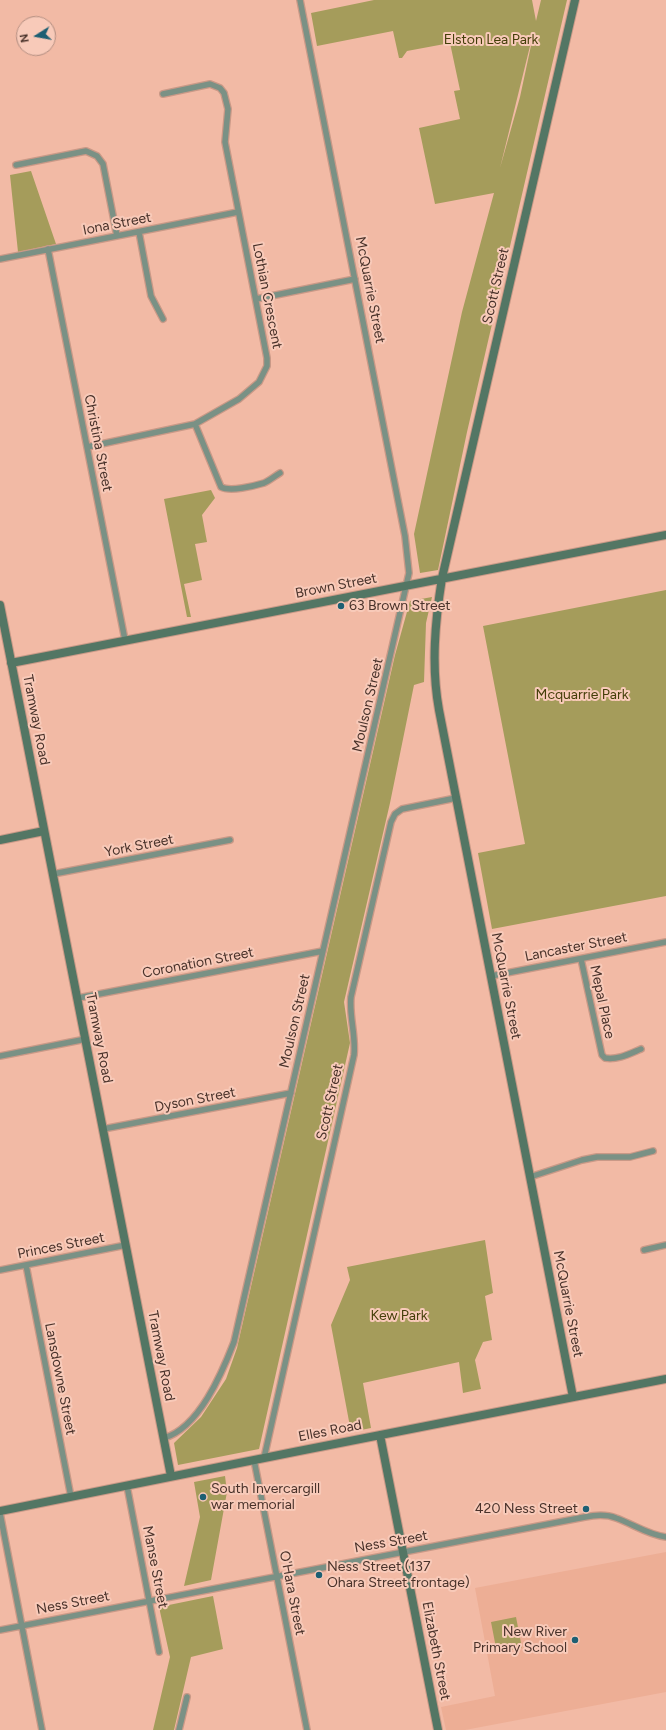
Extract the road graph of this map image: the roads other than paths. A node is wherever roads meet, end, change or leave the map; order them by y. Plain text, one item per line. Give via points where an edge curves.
1 (300, 0) edge
2 (575, 0) edge
3 (163, 94) dead end
4 (16, 165) dead end
5 (238, 212) junction
6 (139, 232) junction
7 (117, 236) junction
8 (48, 249) junction
9 (0, 259) edge
10 (355, 279) junction
11 (256, 299) junction
12 (163, 319) dead end
13 (194, 424) junction
14 (87, 447) junction
15 (280, 473) dead end
16 (666, 535) edge
17 (442, 578) junction
18 (407, 585) junction
19 (0, 605) edge
20 (1, 618) edge
21 (125, 640) junction
22 (11, 663) junction
23 (456, 798) junction
24 (44, 831) junction
25 (0, 840) edge
26 (230, 840) dead end
27 (53, 874) junction
28 (666, 942) edge
29 (324, 951) junction
30 (581, 959) junction
31 (491, 976) junction
32 (78, 998) junction
33 (86, 1039) junction
34 (642, 1049) dead end
35 (0, 1056) edge
36 (291, 1093) junction
37 (103, 1130) junction
38 (653, 1151) dead end
39 (530, 1177) junction
40 (126, 1245) junction
41 (666, 1245) edge
42 (644, 1250) dead end
43 (26, 1265) junction
44 (0, 1270) edge
45 (666, 1379) edge
46 (573, 1397) junction
47 (380, 1435) junction
48 (164, 1438) junction
49 (264, 1458) junction
50 (254, 1460) junction
51 (171, 1476) junction
52 (127, 1486) junction
53 (71, 1497) junction
54 (0, 1512) edge
55 (666, 1537) edge
56 (403, 1552) junction
57 (277, 1576) junction
58 (149, 1601) junction
59 (22, 1625) junction
60 (0, 1630) edge
61 (159, 1652) dead end
62 (187, 1697) dead end
63 (42, 1730) edge
64 (179, 1730) edge
65 (307, 1730) edge
66 (438, 1730) edge

1 - 10 street, McQuarrie Street
2 - 17 main road, Scott Street
3 - 5 street, Lothian Crescent via 210,84 222,90 228,109 225,142
4 - 7 street via 86,151 98,156 103,164
5 - 6 street, Iona Street
5 - 11 street, Lothian Crescent
6 - 7 street, Iona Street
6 - 12 street via 151,296
7 - 8 street, Iona Street
8 - 9 street, Iona Street
8 - 14 street, Christina Street
10 - 11 street
10 - 18 street, McQuarrie Street via 407,549
11 - 13 street, Lothian Crescent via 267,358 264,374 259,382 239,399
13 - 14 street, Lothian Crescent
13 - 15 street via 224,489 232,490 265,482
14 - 21 street, Christina Street
16 - 17 main road, Brown Street
17 - 18 main road, Brown Street
17 - 23 main road, McQuarrie Street via 434,656 435,684
18 - 21 main road, Brown Street
18 - 29 street, Moulson Street
19 - 20 main road, Tramway Road
20 - 22 main road, Tramway Road
21 - 22 main road, Brown Street
22 - 24 main road, Tramway Road
23 - 31 main road, McQuarrie Street
23 - 49 street, Scott Street via 402,809 395,814 391,822 351,997 354,1054
24 - 25 main road
24 - 27 main road, Tramway Road
26 - 27 street, York Street
27 - 32 main road, Tramway Road
28 - 30 street, Lancaster Street
29 - 32 street, Coronation Street
29 - 36 street, Moulson Street
30 - 31 street, Lancaster Street
30 - 34 street, Mepal Place via 602,1055 610,1059
31 - 39 main road, McQuarrie Street
32 - 33 main road, Tramway Road
33 - 35 street
33 - 37 main road, Tramway Road
36 - 37 street, Dyson Street
36 - 48 street, Moulson Street via 234,1342 223,1370 207,1398 186,1425
37 - 40 main road, Tramway Road
38 - 39 street via 630,1157 582,1160
39 - 46 main road, McQuarrie Street
40 - 43 street, Princes Street
40 - 48 main road, Tramway Road
41 - 42 street
43 - 44 street, Princes Street
43 - 53 street, Lansdowne Street
45 - 46 main road, Elles Road
46 - 47 main road, Elles Road
47 - 49 main road, Elles Road
47 - 56 main road, Elizabeth Street
48 - 51 main road, Tramway Road
49 - 50 main road, Elles Road
50 - 51 main road, Elles Road
50 - 57 street, O'Hara Street
51 - 52 main road, Elles Road
52 - 53 main road, Elles Road
52 - 58 street, Manse Street
53 - 54 main road, Elles Road
54 - 59 street
55 - 56 street, Ness Street via 615,1517 600,1515
56 - 57 street, Ness Street
56 - 66 main road, Elizabeth Street
57 - 58 street, Ness Street
57 - 65 street, O'Hara Street
58 - 59 street, Ness Street
58 - 61 street, Manse Street
59 - 60 street, Ness Street
59 - 63 street
62 - 64 street

